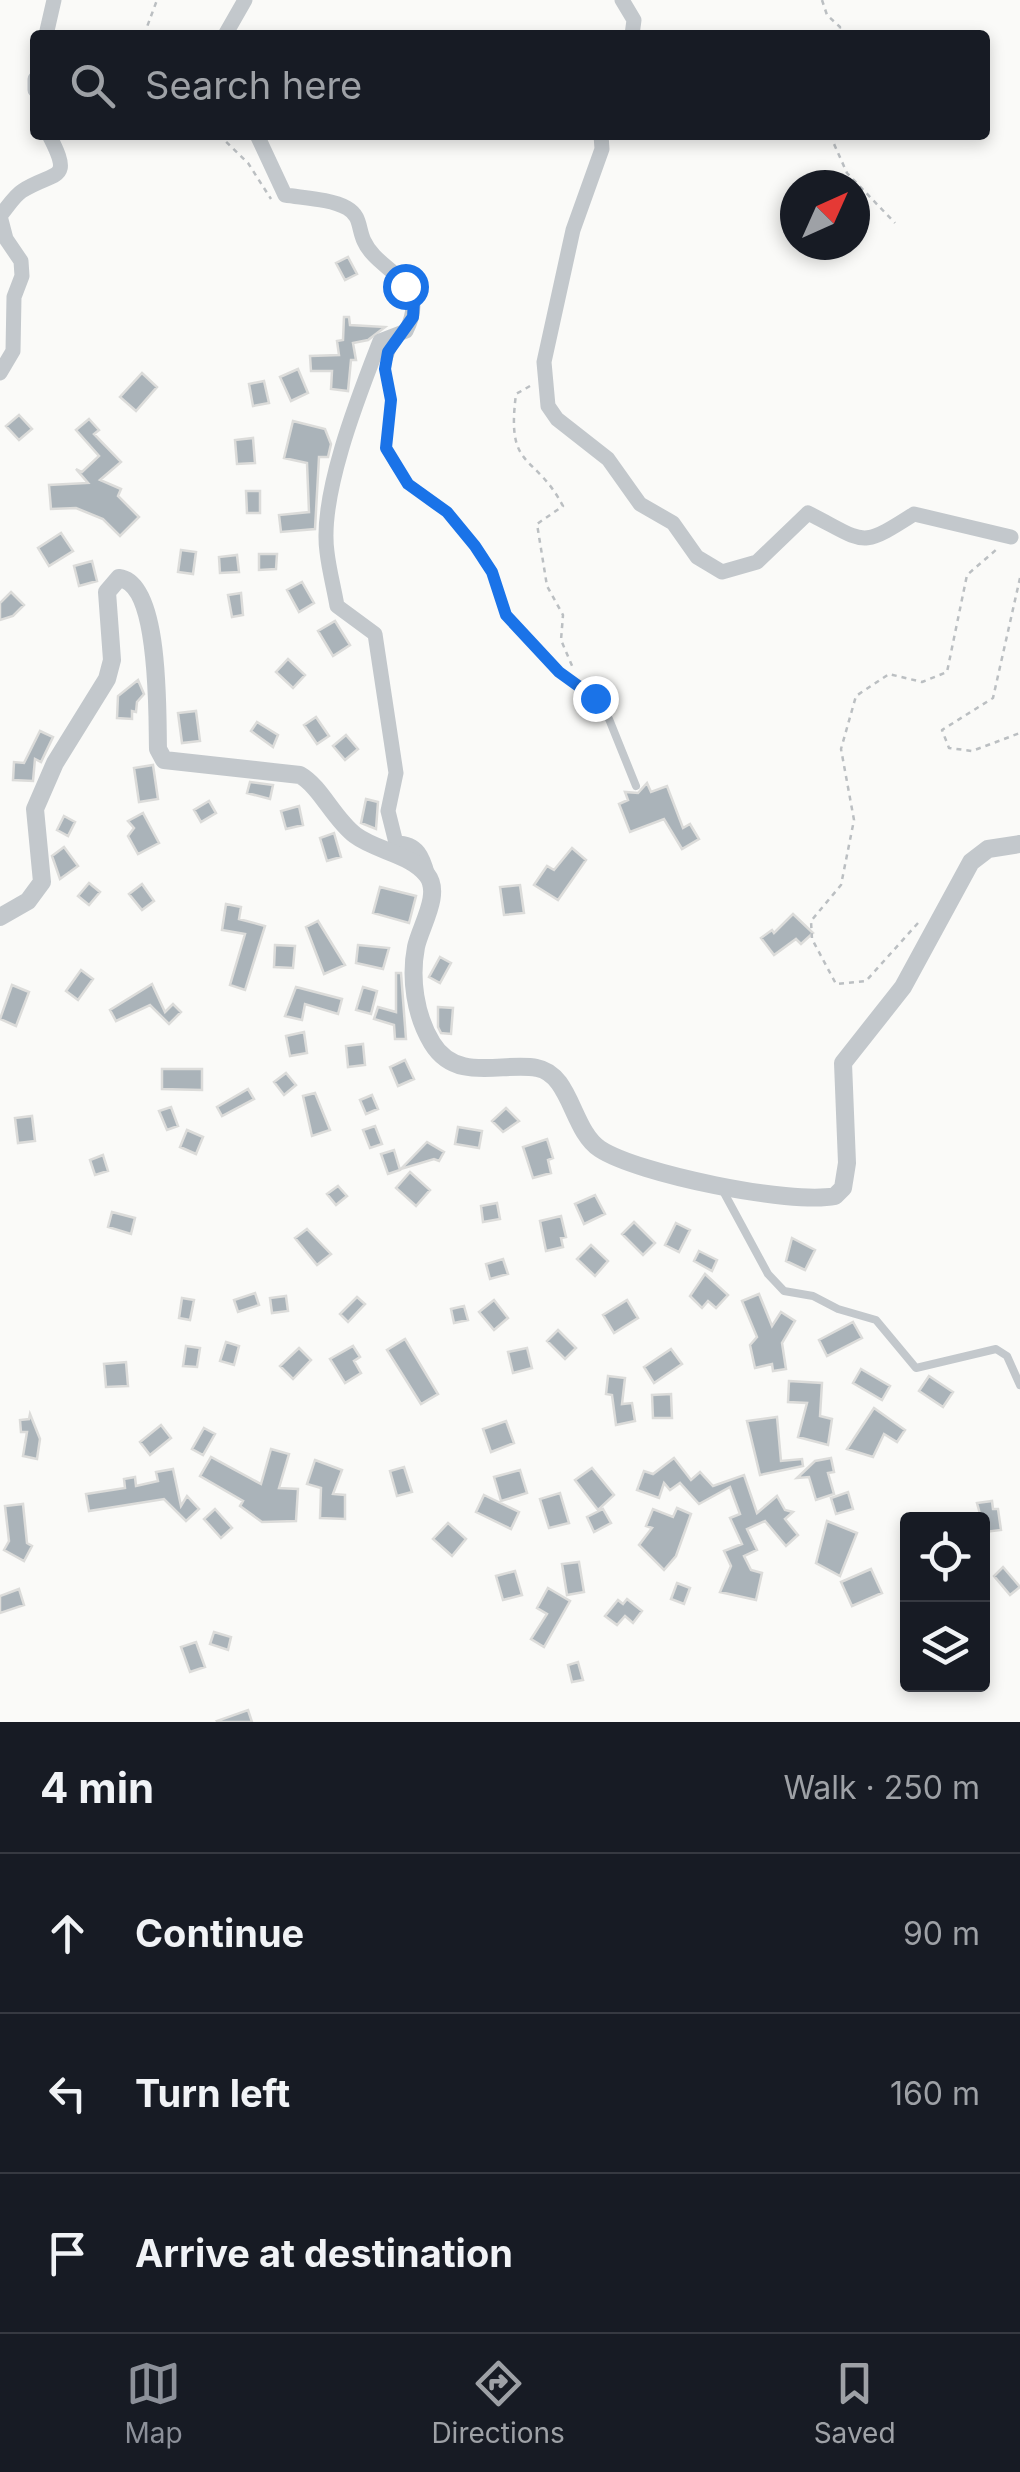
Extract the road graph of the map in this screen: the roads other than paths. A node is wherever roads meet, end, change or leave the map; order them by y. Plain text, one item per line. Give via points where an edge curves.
1 (54, 0) edge
2 (245, 0) edge
3 (622, 0) edge
4 (47, 30) edge
5 (229, 30) edge
6 (633, 30) edge
7 (51, 140) edge
8 (259, 140) edge
9 (601, 140) edge
10 (400, 332) junction
11 (0, 373) edge
12 (1011, 537) road end
13 (636, 786) dead end
14 (1020, 844) edge
15 (428, 876) junction
16 (0, 917) edge
17 (720, 1185) junction
18 (1020, 1385) edge

1 - 4 street
2 - 5 street
3 - 6 street
7 - 11 street via 60,172 20,191 0,216 22,276 14,297 13,351
8 - 10 street via 285,195 344,206 358,216 365,245 414,301 413,317
9 - 12 street via 570,243 545,378 548,406 558,420 608,459 640,504 673,523 698,557 722,572 757,562 808,512 863,540 914,514
10 - 13 lane via 385,369 391,400 386,448 394,465 475,546 506,615 609,719
10 - 15 street via 380,341 342,445 326,552 337,606 375,634 396,772 388,811 396,843 421,853
14 - 17 street via 988,848 971,862 903,986 843,1063 847,1163 836,1196 781,1199
15 - 16 street via 354,834 300,775 164,760 154,648 138,588 119,578 107,592 108,679 34,809 42,882
15 - 17 street via 433,889 414,983 436,1049 473,1068 537,1068 560,1085 581,1131 601,1150
17 - 18 lane via 784,1291 876,1320 916,1368 996,1349 1007,1356

